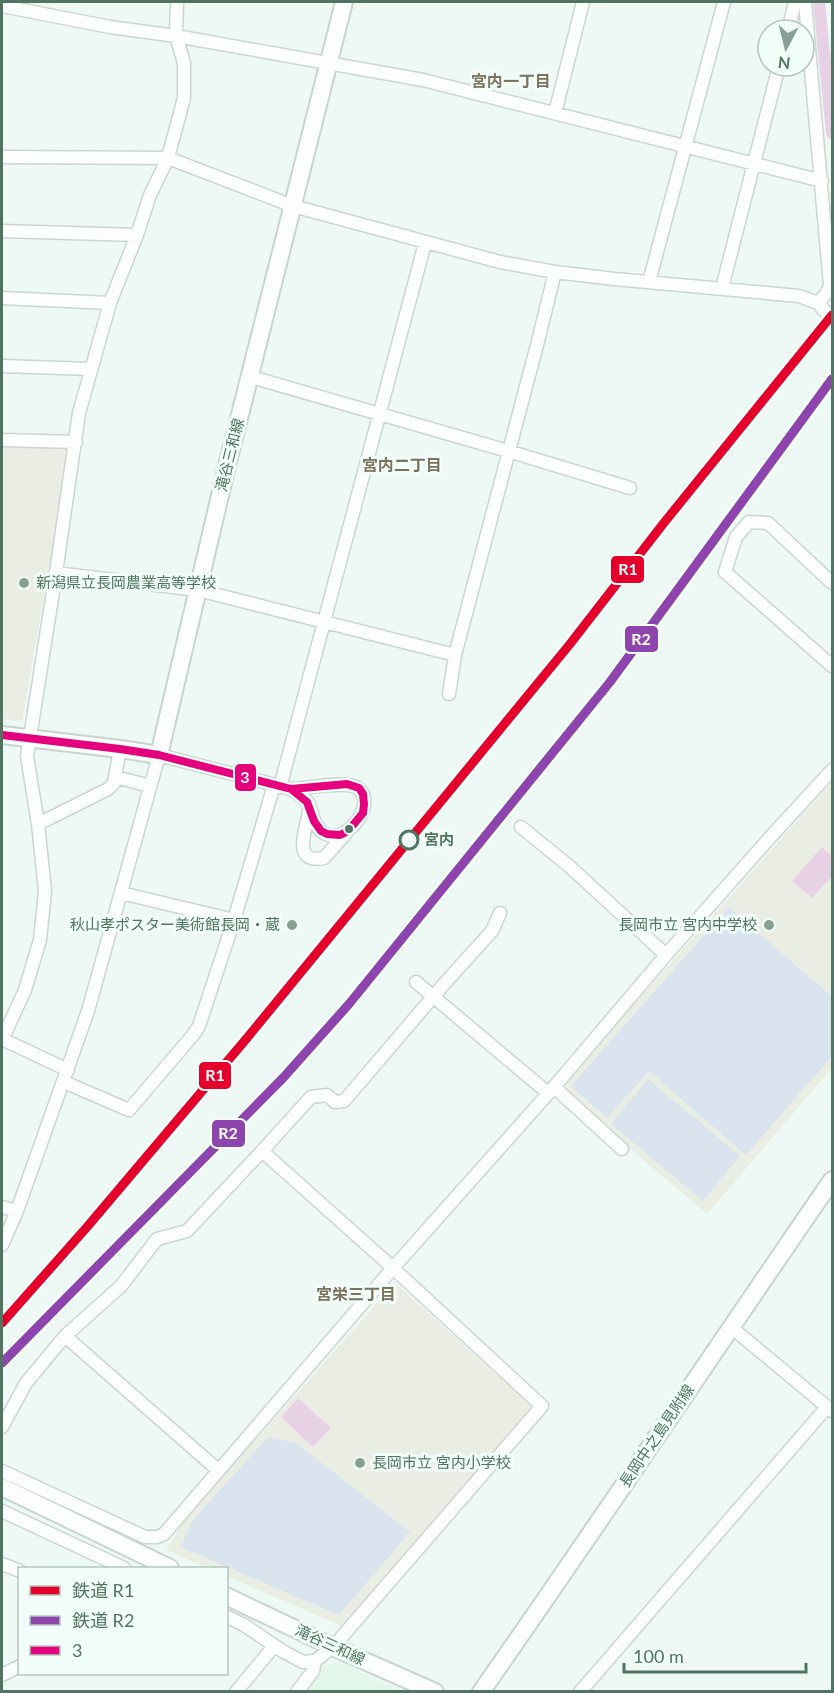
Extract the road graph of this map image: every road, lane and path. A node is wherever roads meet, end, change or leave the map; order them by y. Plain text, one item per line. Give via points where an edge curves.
1 (177, 2) edge
2 (344, 2) edge
3 (583, 2) edge
4 (724, 2) edge
5 (795, 2) edge
6 (805, 2) edge
7 (6, 5) edge
8 (791, 18) edge
9 (176, 36) junction
10 (328, 64) junction
11 (776, 78) edge
12 (555, 113) junction
13 (687, 146) junction
14 (2, 157) edge
15 (168, 158) junction
16 (755, 163) junction
17 (826, 186) edge
18 (292, 206) junction
19 (2, 231) edge
20 (137, 235) junction
21 (425, 243) junction
22 (555, 272) junction
23 (649, 282) junction
24 (722, 288) junction
25 (2, 298) edge
26 (110, 303) junction
27 (818, 303) junction
28 (832, 320) edge
29 (2, 366) edge
30 (90, 369) junction
31 (250, 377) junction
32 (380, 415) junction
33 (2, 440) edge
34 (76, 442) junction
35 (508, 451) junction
36 (630, 488) dead end
37 (56, 573) junction
38 (832, 583) edge
39 (198, 590) junction
40 (325, 622) junction
41 (454, 655) junction
42 (832, 666) edge
43 (449, 694) dead end
44 (2, 735) edge
45 (28, 738) junction
46 (120, 749) junction
47 (159, 755) junction
48 (832, 770) edge
49 (116, 777) junction
50 (150, 786) junction
51 (282, 787) junction
52 (309, 810) junction
53 (38, 824) junction
54 (521, 826) dead end
55 (348, 831) junction
56 (121, 893) junction
57 (500, 913) dead end
58 (234, 920) junction
59 (666, 956) junction
60 (416, 982) dead end
61 (434, 997) junction
62 (2, 1040) edge
63 (68, 1070) junction
64 (64, 1082) junction
65 (551, 1090) junction
66 (622, 1149) dead end
67 (262, 1150) junction
68 (832, 1180) edge
69 (2, 1207) edge
70 (17, 1211) junction
71 (2, 1245) edge
72 (393, 1268) junction
73 (731, 1327) junction
74 (65, 1336) junction
75 (830, 1409) edge
76 (2, 1428) edge
77 (218, 1470) junction
78 (2, 1471) edge
79 (2, 1487) edge
80 (2, 1511) edge
81 (2, 1564) edge
82 (120, 1567) edge
83 (166, 1567) edge
84 (18, 1570) edge
85 (228, 1597) edge
86 (228, 1617) edge
87 (274, 1646) junction
88 (333, 1647) junction
89 (315, 1661) junction
90 (236, 1692) edge
91 (297, 1692) edge
92 (435, 1692) edge
93 (481, 1692) edge
94 (580, 1692) edge

1 - 9 street
2 - 10 main road, 滝谷三和線
3 - 12 street
4 - 13 street
5 - 8 street
6 - 17 street
7 - 9 street
9 - 10 street
9 - 15 street via 184,63 185,90
10 - 12 street via 423,81
10 - 18 main road, 滝谷三和線
11 - 16 street
12 - 13 street
13 - 16 street
13 - 23 street
14 - 15 street
15 - 18 street
15 - 20 street
16 - 17 street
16 - 24 street
17 - 27 street via 830,286
18 - 21 street
18 - 31 main road, 滝谷三和線
19 - 20 street
20 - 26 street
21 - 22 street
21 - 32 street
22 - 23 street
22 - 35 street
23 - 24 street
24 - 27 street via 799,296
25 - 26 street
26 - 30 street
27 - 28 street
29 - 30 street
30 - 34 street
31 - 32 street
31 - 39 main road, 滝谷三和線
32 - 35 street
32 - 40 street
33 - 34 street
34 - 37 street
35 - 36 street
35 - 41 street
37 - 39 street
37 - 45 street
38 - 42 street via 768,523 749,522 742,529 725,572
39 - 40 street
39 - 47 main road, 滝谷三和線
40 - 41 street
40 - 51 street
41 - 43 street
44 - 45 main road
45 - 46 main road
45 - 53 street via 27,756
46 - 47 main road
46 - 49 street
47 - 50 street
47 - 51 street
48 - 59 street
49 - 50 street
49 - 53 street via 108,789
50 - 56 street
51 - 52 street via 307,802
51 - 55 street via 309,789 340,784 359,788 364,800 363,813
51 - 58 street
52 - 55 street via 317,826 327,834
52 - 55 street via 302,846 311,858 324,858
53 - 62 street via 45,891 40,940 25,990
54 - 59 street
56 - 58 street
56 - 63 street
57 - 61 street via 492,931
58 - 64 street via 199,1026 129,1110
59 - 65 street
60 - 61 street
61 - 65 street
61 - 67 street via 344,1101 327,1095 311,1097
62 - 63 street
63 - 64 street
64 - 70 street
65 - 66 street
65 - 72 street
67 - 72 street
67 - 74 street via 187,1231 157,1239 121,1286
68 - 73 main road, 長岡中之島見附線
69 - 70 street
70 - 71 street
72 - 77 street
72 - 88 street via 542,1406
73 - 75 street
73 - 93 main road, 長岡中之島見附線
74 - 76 street via 26,1383
74 - 77 street
75 - 94 street
77 - 78 street via 164,1534 157,1537 145,1537
79 - 83 main road
80 - 82 street
81 - 84 street
85 - 88 main road, 滝谷三和線
86 - 87 street
87 - 89 street via 303,1662
87 - 90 street
88 - 89 street
88 - 92 main road, 滝谷三和線
89 - 91 street via 313,1671

